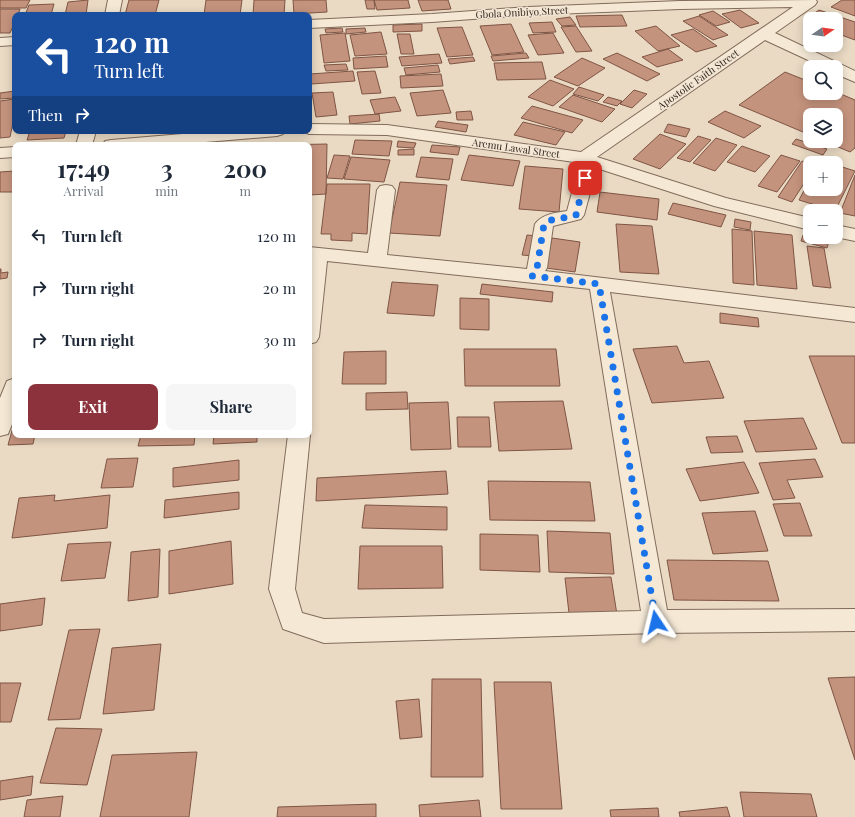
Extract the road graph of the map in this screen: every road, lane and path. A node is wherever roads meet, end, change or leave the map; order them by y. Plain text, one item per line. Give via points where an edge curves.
1 (115, 0) edge
2 (810, 1) edge
3 (113, 12) edge
4 (312, 24) edge
5 (763, 33) junction
6 (12, 41) edge
7 (0, 42) edge
8 (820, 60) edge
9 (843, 71) edge
10 (855, 77) edge
11 (312, 129) edge
12 (259, 134) edge
13 (216, 141) edge
14 (190, 142) edge
15 (12, 152) edge
16 (0, 153) edge
17 (584, 158) junction
18 (585, 178) dead end
19 (386, 190) dead end
20 (803, 222) edge
21 (843, 233) edge
22 (855, 236) edge
23 (313, 254) edge
24 (377, 259) junction
25 (312, 275) edge
26 (532, 276) junction
27 (599, 284) junction
28 (855, 315) edge
29 (12, 394) edge
30 (0, 428) edge
31 (299, 438) edge
32 (855, 620) edge
33 (656, 622) junction

1 - 3 street
2 - 4 street, Gbola Onibiyo Street via 528,11
2 - 5 street, Apostolic Faith Street
5 - 8 street
5 - 17 street, Apostolic Faith Street
6 - 7 street
9 - 10 street
11 - 17 street, Aremu Lawal Street via 387,130
12 - 13 street
13 - 14 street
15 - 16 street
17 - 20 street, Aremu Lawal Street via 720,202
18 - 26 street via 576,215 549,220 544,224 537,268
19 - 24 street
21 - 22 street
23 - 24 street
23 - 25 street
24 - 26 street
26 - 27 street
27 - 28 street
27 - 33 street
29 - 30 street
31 - 33 street via 282,589 292,621 324,632
32 - 33 street

